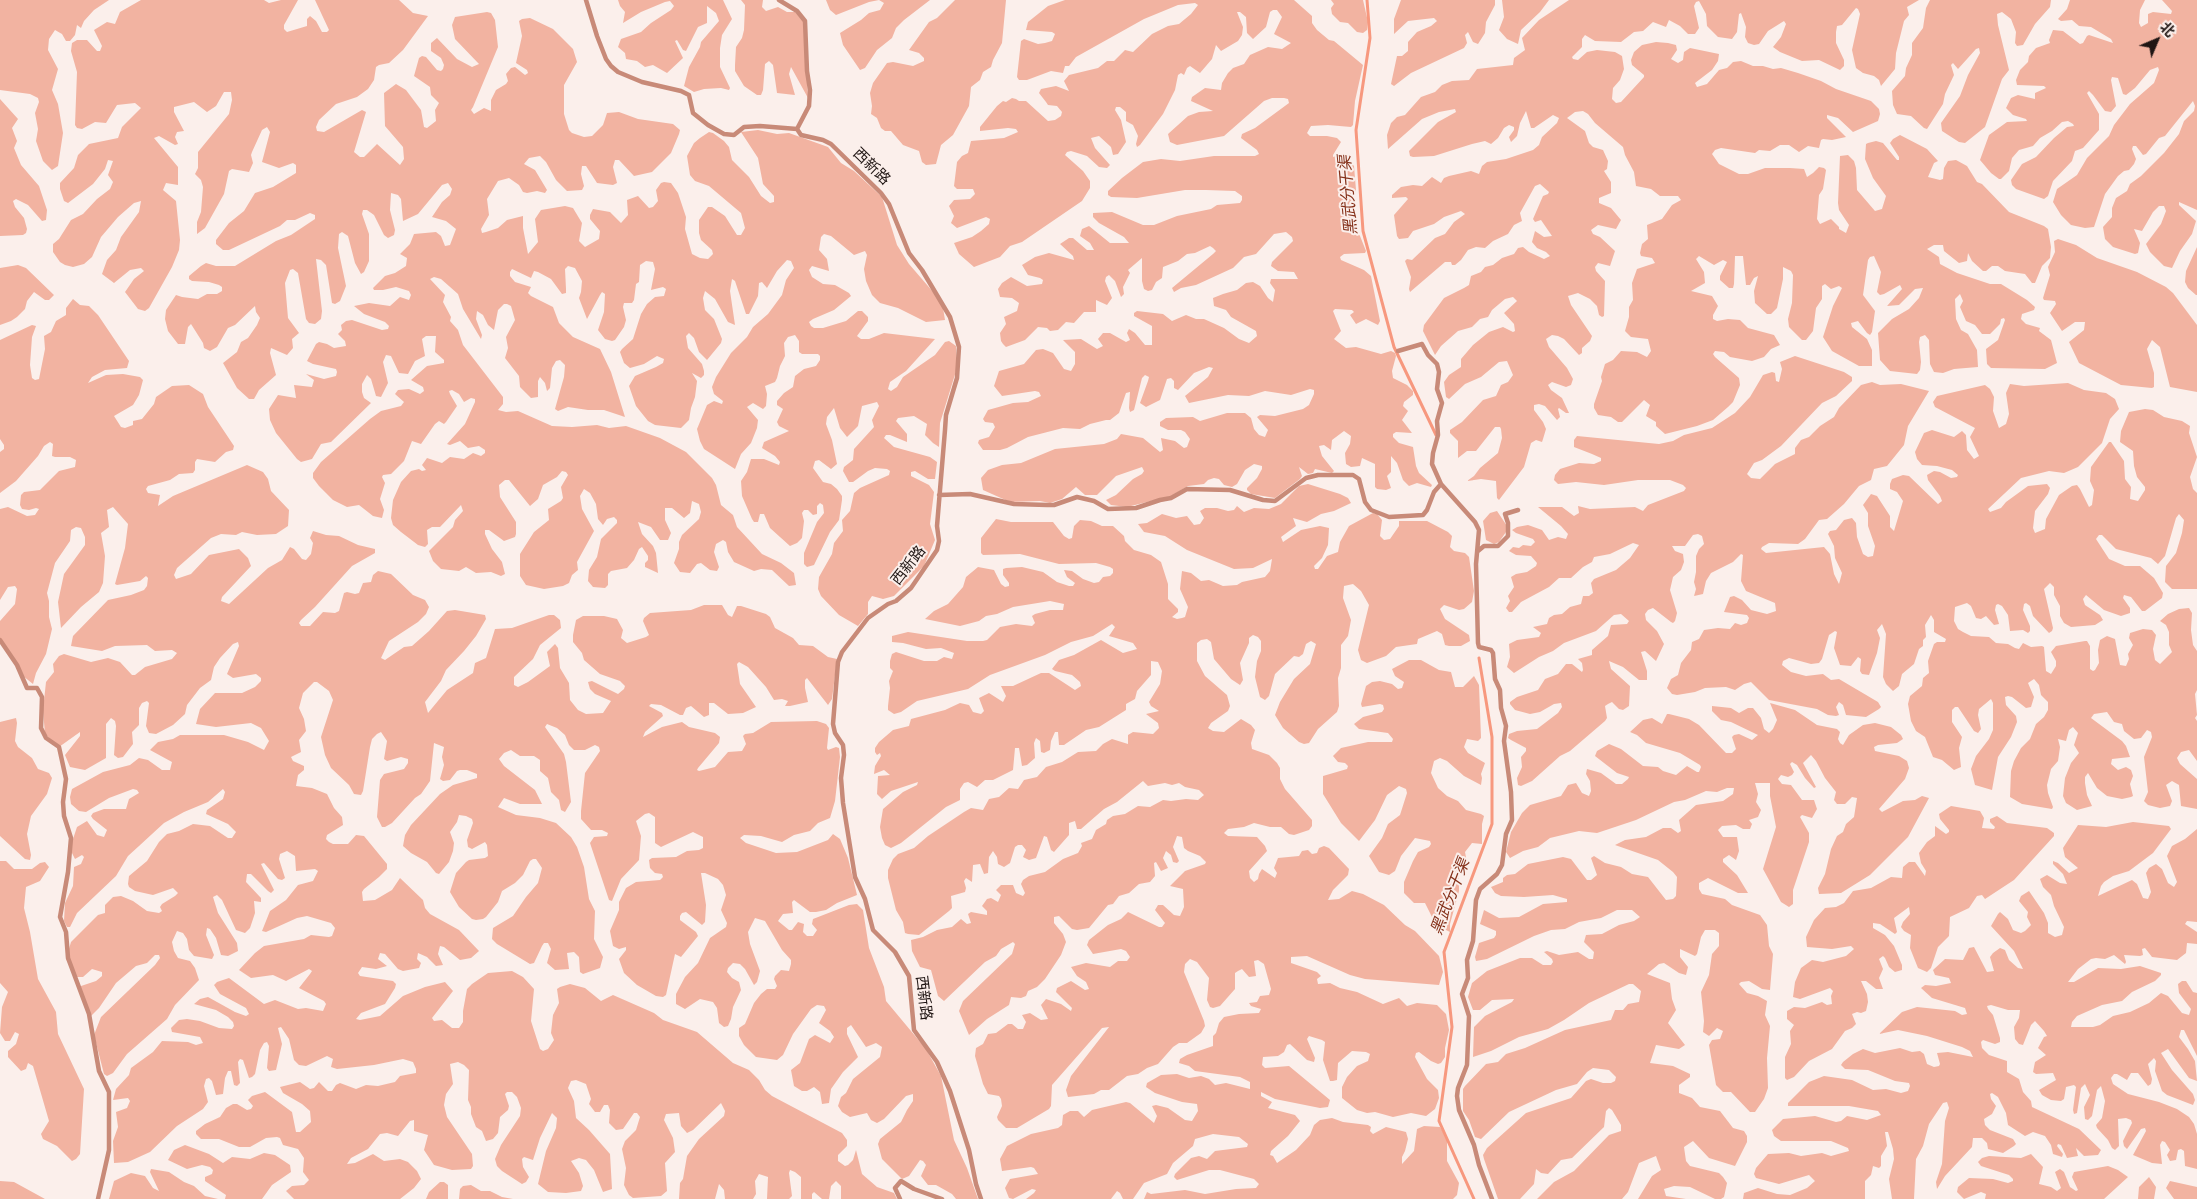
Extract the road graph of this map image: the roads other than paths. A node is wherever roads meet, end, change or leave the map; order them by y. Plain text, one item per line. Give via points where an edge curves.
1 (586, 0) edge
2 (779, 0) edge
3 (797, 129) junction
4 (1398, 352) dead end
5 (1441, 484) junction
6 (939, 495) junction
7 (1518, 510) dead end
8 (1478, 540) junction
9 (1484, 546) junction
10 (1477, 552) junction
11 (0, 640) edge
12 (98, 1199) edge
13 (900, 1199) edge
14 (942, 1199) edge
15 (981, 1199) edge
16 (1492, 1199) edge

1 - 3 street via 606,59 618,72 689,95 693,113 724,134 734,135 744,127
2 - 3 street via 797,11 805,21 809,106
3 - 6 street, 西新路 via 802,135 831,144 881,192 909,253 950,317 959,355 957,378 946,414
4 - 5 street via 1422,344 1437,364 1437,389 1442,403 1432,464
5 - 6 street via 1423,515 1389,517 1371,510 1365,502 1362,484 1353,475 1306,478 1275,500 1263,500 1230,490 1187,489 1171,498 1136,508 1108,509 1094,500 1077,497 1048,505 1014,504 970,494
5 - 8 street via 1475,522 1479,530
6 - 15 street, 西新路 via 937,550 911,588 868,618 842,652 838,662 833,724 843,745 843,803 855,877 873,930 895,952 909,976 914,1030 937,1062 950,1091
7 - 9 street via 1505,514 1508,536 1498,546
8 - 9 street
8 - 10 street
9 - 10 street
10 - 16 street via 1478,643 1479,647 1493,653 1506,726 1504,741 1513,814 1506,834 1502,865 1480,889 1476,900 1473,940 1467,960 1468,978 1462,994 1469,1016 1467,1065 1458,1088 1457,1102
11 - 12 street via 17,665 27,688 37,688 42,697 41,728 46,738 59,747 66,779 64,816 71,838 60,917 66,932 68,958 89,1014 98,1071 109,1092 109,1150
13 - 14 street via 895,1188 901,1180 914,1189

